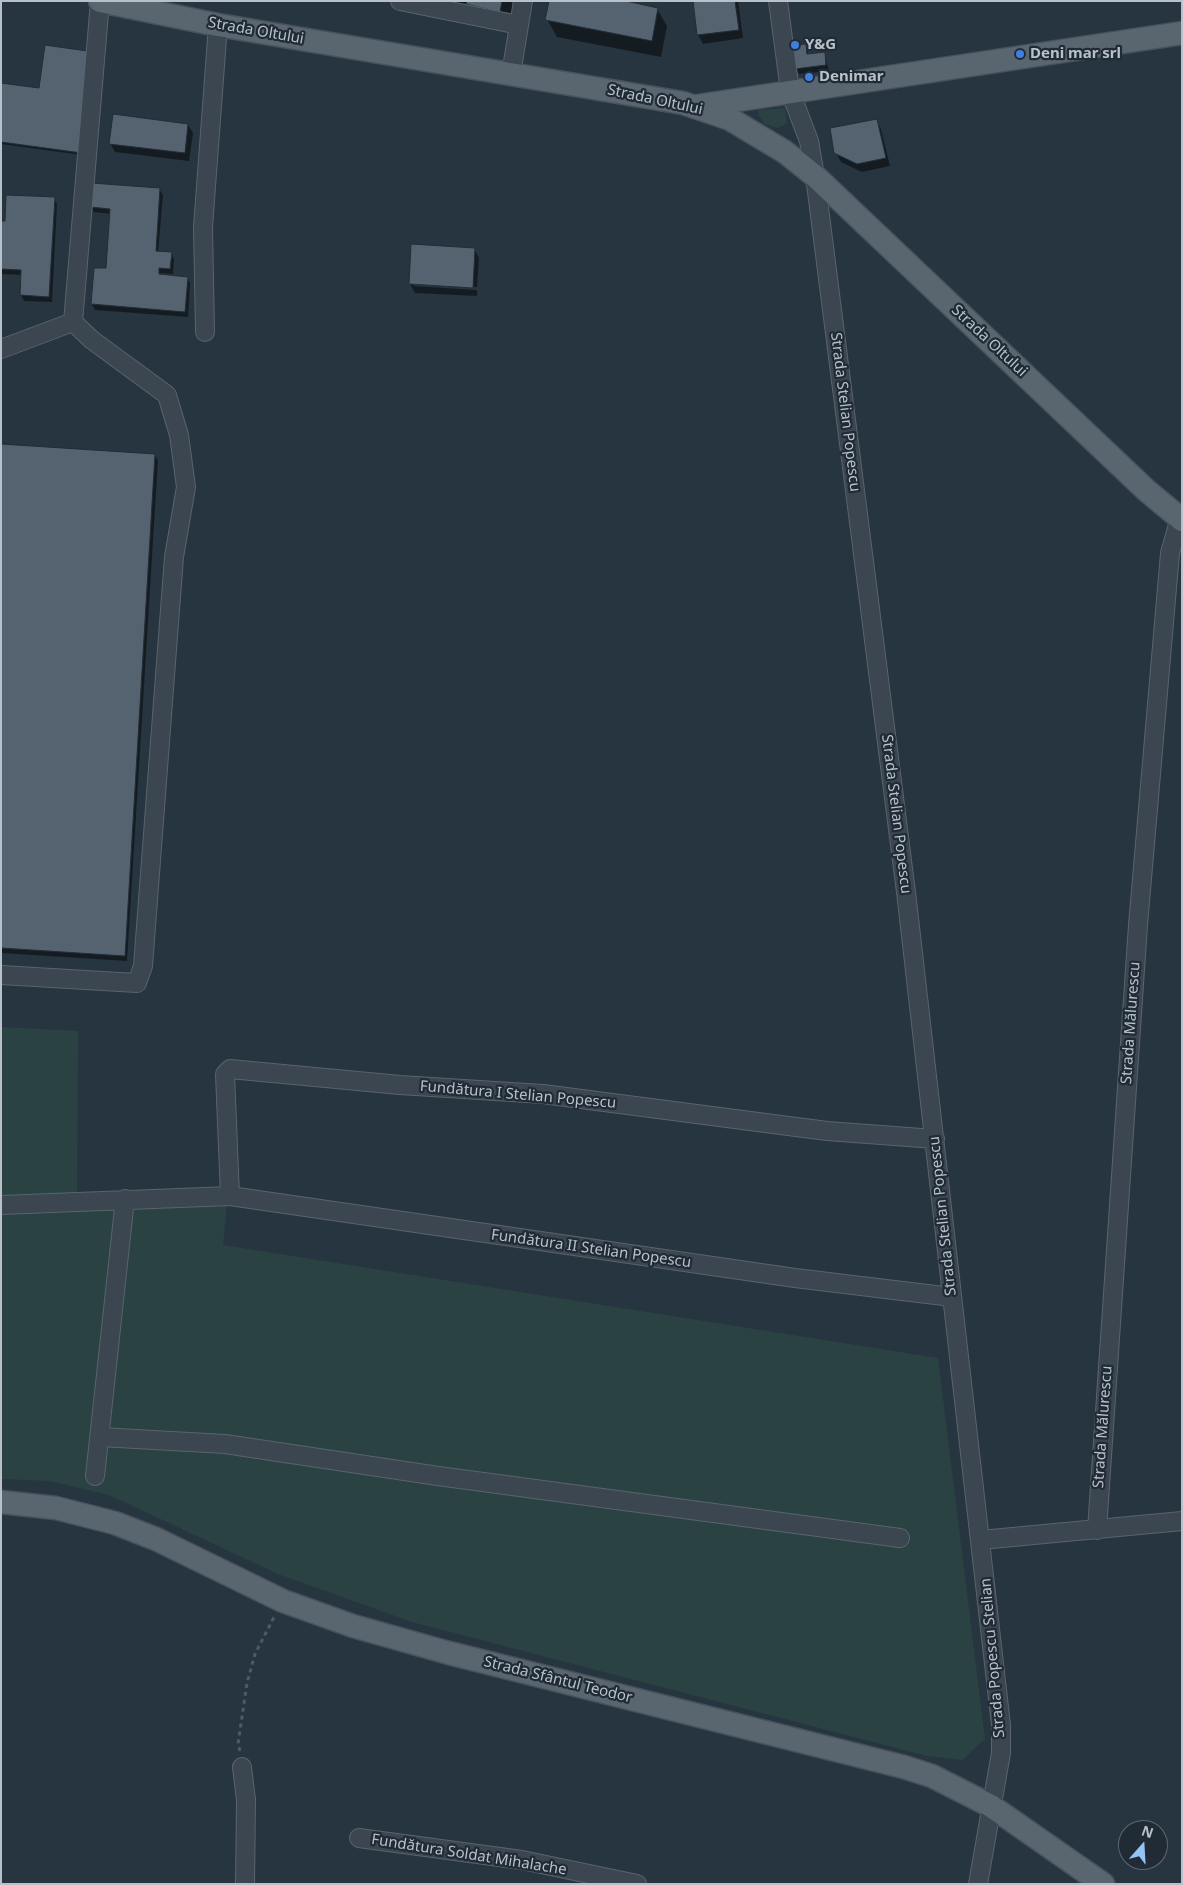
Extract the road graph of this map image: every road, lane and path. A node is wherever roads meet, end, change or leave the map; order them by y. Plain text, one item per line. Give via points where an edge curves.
1 (100, 1) edge
2 (400, 1) edge
3 (523, 1) edge
4 (778, 1) edge
5 (218, 25) junction
6 (519, 25) junction
7 (1182, 33) edge
8 (511, 74) junction
9 (790, 91) junction
10 (696, 106) junction
11 (815, 176) junction
12 (73, 322) junction
13 (205, 332) dead end
14 (1, 348) edge
15 (1181, 519) edge
16 (1, 975) edge
17 (935, 1139) junction
18 (230, 1196) junction
19 (125, 1199) junction
20 (1, 1205) edge
21 (952, 1297) junction
22 (100, 1437) junction
23 (95, 1476) dead end
24 (1, 1502) edge
25 (1182, 1521) edge
26 (1097, 1530) junction
27 (900, 1538) dead end
28 (982, 1540) junction
29 (284, 1601) junction
30 (242, 1767) joint
31 (990, 1806) junction
32 (359, 1838) dead end
33 (245, 1884) edge
34 (637, 1884) edge
35 (978, 1884) edge
36 (1103, 1884) edge

1 - 5 main road, Strada Oltului
1 - 12 street
2 - 6 street
3 - 6 street
4 - 9 street, Strada Stelian Popescu
5 - 8 main road, Strada Oltului
5 - 13 street via 203,227
6 - 8 street
7 - 9 main road
8 - 10 main road, Strada Oltului
9 - 10 main road
9 - 11 street, Strada Stelian Popescu via 809,141
10 - 11 main road, Strada Oltului via 757,134
11 - 15 main road, Strada Oltului via 1146,490
11 - 17 street, Strada Stelian Popescu
12 - 14 street
12 - 16 street via 92,340 167,395 179,435 186,487 174,557 143,966 137,983
15 - 26 street, Strada Mălurescu via 1170,553 1138,925
17 - 18 street, Fundătura I Stelian Popescu via 828,1131 543,1094 400,1086 230,1068 225,1074
17 - 21 street, Strada Stelian Popescu
18 - 19 street, Fundătura II Stelian Popescu
18 - 21 street, Fundătura II Stelian Popescu via 795,1278
19 - 20 street, Fundătura II Stelian Popescu
19 - 22 street
21 - 28 street, Strada Stelian Popescu
22 - 23 street
22 - 27 street via 225,1444
24 - 29 main road, Strada Sfântul Teodor via 56,1508 115,1523 156,1539
25 - 26 street
26 - 28 street
28 - 31 street, Strada Popescu Stelian via 1001,1725 1001,1753
29 - 30 path via 255,1654 247,1683 238,1744
29 - 31 main road, Strada Sfântul Teodor via 354,1626 449,1653 904,1767 932,1776
30 - 33 street via 246,1800
31 - 35 street
31 - 36 main road, Strada Sfântul Teodor
32 - 34 street, Fundătura Soldat Mihalache via 522,1860

